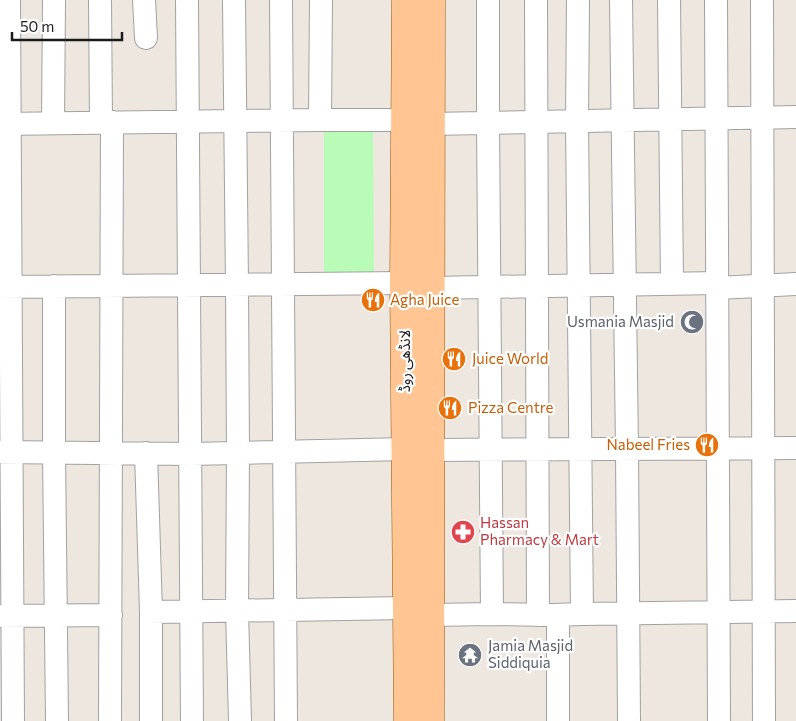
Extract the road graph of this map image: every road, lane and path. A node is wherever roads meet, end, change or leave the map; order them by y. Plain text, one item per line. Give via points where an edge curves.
1 (9, 0) edge
2 (54, 0) edge
3 (100, 0) edge
4 (144, 0) edge
5 (187, 0) edge
6 (234, 0) edge
7 (281, 0) edge
8 (321, 0) edge
9 (406, 0) edge
10 (431, 0) edge
11 (488, 0) edge
12 (536, 0) edge
13 (578, 0) edge
14 (621, 0) edge
15 (669, 0) edge
16 (716, 0) edge
17 (762, 0) edge
18 (146, 38) dead end
19 (796, 117) edge
20 (761, 118) junction
21 (716, 119) junction
22 (282, 120) junction
23 (320, 120) junction
24 (623, 120) junction
25 (669, 120) junction
26 (188, 121) junction
27 (236, 121) junction
28 (577, 121) junction
29 (107, 122) junction
30 (418, 122) junction
31 (536, 122) junction
32 (53, 123) junction
33 (488, 123) junction
34 (5, 124) edge
35 (283, 284) junction
36 (625, 284) junction
37 (672, 284) junction
38 (796, 284) edge
39 (189, 285) junction
40 (237, 285) junction
41 (578, 285) junction
42 (54, 286) junction
43 (112, 286) junction
44 (417, 286) junction
45 (536, 286) junction
46 (717, 286) junction
47 (762, 286) junction
48 (6, 287) edge
49 (489, 287) junction
50 (718, 448) junction
51 (763, 448) junction
52 (796, 448) edge
53 (490, 449) junction
54 (537, 449) junction
55 (581, 449) junction
56 (627, 449) junction
57 (417, 450) junction
58 (6, 452) edge
59 (54, 452) junction
60 (284, 452) junction
61 (111, 453) junction
62 (146, 453) junction
63 (238, 453) junction
64 (191, 454) junction
65 (286, 610) junction
66 (236, 611) junction
67 (763, 611) junction
68 (796, 611) edge
69 (151, 612) junction
70 (192, 612) junction
71 (418, 612) junction
72 (719, 612) junction
73 (628, 613) junction
74 (492, 614) junction
75 (582, 614) junction
76 (111, 615) junction
77 (546, 615) junction
78 (6, 616) edge
79 (56, 616) junction
80 (13, 721) edge
81 (57, 721) edge
82 (110, 721) edge
83 (150, 721) edge
84 (192, 721) edge
85 (240, 721) edge
86 (286, 721) edge
87 (408, 721) edge
88 (430, 721) edge
89 (558, 721) edge
90 (629, 721) edge
91 (719, 721) edge
92 (764, 721) edge

1 - 34 street
2 - 32 street
3 - 29 street
4 - 18 street
5 - 26 street
6 - 27 street
7 - 22 street
8 - 23 street
9 - 30 main road, لانڈھی روڈ
10 - 30 main road, لانڈھی روڈ
11 - 33 street
12 - 31 street
13 - 28 street
14 - 24 street
15 - 25 street
16 - 21 street
17 - 20 street
19 - 20 street
20 - 21 street
20 - 47 street
21 - 25 street
21 - 46 street
22 - 23 street
22 - 27 street
22 - 35 street
23 - 30 street
24 - 25 street
24 - 28 street
24 - 36 street
25 - 37 street
26 - 27 street
26 - 29 street
26 - 39 street
27 - 40 street
28 - 31 street
28 - 41 street
29 - 32 street
29 - 43 street
30 - 33 street
30 - 44 main road, لانڈھی روڈ
31 - 33 street
31 - 45 street
32 - 34 street
33 - 49 street
34 - 48 street
35 - 40 street
35 - 44 street
35 - 60 street
36 - 37 street
36 - 41 street
36 - 56 street
37 - 46 street
38 - 47 street
39 - 40 street
39 - 43 street
39 - 64 street
40 - 63 street
41 - 45 street
41 - 55 street
42 - 43 street
42 - 48 street
42 - 59 street
43 - 61 street
44 - 49 street
44 - 57 main road, لانڈھی روڈ
45 - 49 street
45 - 54 street
46 - 47 street
46 - 50 street
47 - 51 street
48 - 58 street
49 - 53 street
50 - 51 street
50 - 56 street
50 - 72 street
51 - 52 street
51 - 67 street
53 - 54 street
53 - 57 street
53 - 74 street
54 - 55 street
54 - 77 street
55 - 56 street
55 - 75 street
56 - 73 street
57 - 60 street
57 - 71 main road, لانڈھی روڈ
58 - 59 street
58 - 78 street
59 - 61 street
59 - 79 street
60 - 63 street
60 - 65 street
61 - 62 street
61 - 76 street
62 - 64 street
62 - 69 street
63 - 64 street
63 - 66 street
64 - 70 street
65 - 66 street
65 - 71 street
65 - 86 street
66 - 70 street
66 - 85 street
67 - 68 street
67 - 72 street
67 - 92 street
69 - 70 street
69 - 83 street
70 - 84 street
71 - 74 street
71 - 87 main road, لانڈھی روڈ
71 - 88 main road, لانڈھی روڈ
72 - 73 street
72 - 91 street
73 - 75 street
73 - 90 street
74 - 77 street
75 - 77 street
76 - 79 street
76 - 82 street
77 - 89 street via 558,621
78 - 79 street
78 - 80 street
79 - 81 street

